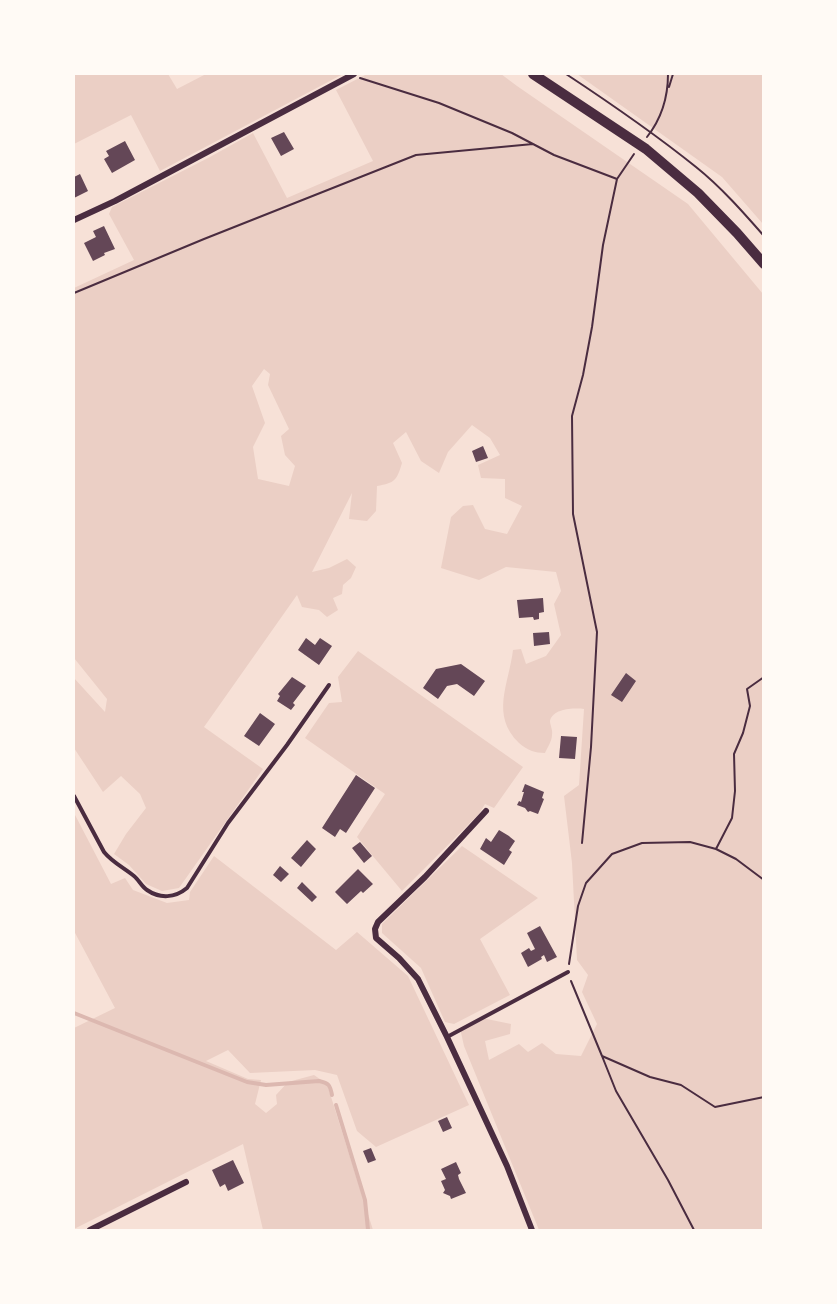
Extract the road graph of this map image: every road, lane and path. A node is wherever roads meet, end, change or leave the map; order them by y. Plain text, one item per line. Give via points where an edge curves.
1 (532, 74) edge
2 (566, 74) edge
3 (668, 74) edge
4 (673, 74) edge
5 (352, 75) edge
6 (668, 89) junction
7 (650, 133) junction
8 (533, 144) junction
9 (640, 145) junction
10 (617, 179) junction
11 (74, 219) edge
12 (764, 236) edge
13 (764, 264) edge
14 (74, 293) edge
15 (764, 677) edge
16 (329, 685) dead end
17 (74, 796) edge
18 (486, 811) dead end
19 (582, 843) dead end
20 (716, 849) junction
21 (764, 880) edge
22 (568, 972) junction
23 (447, 1037) junction
24 (602, 1056) junction
25 (764, 1097) edge
26 (186, 1182) dead end
27 (90, 1230) edge
28 (532, 1230) edge
29 (694, 1230) edge

1 - 9 main road
2 - 7 path
3 - 6 path
4 - 6 path
5 - 8 path via 439,103
5 - 11 street
6 - 7 path via 664,110
7 - 9 path
7 - 12 path via 698,168
8 - 10 path
8 - 14 path via 416,156
9 - 10 path
9 - 13 main road via 698,193
10 - 19 path via 583,375 572,416 573,514 597,632
15 - 20 path via 747,689 750,706 734,754 732,818
16 - 17 lane via 183,892 170,897 146,890 109,858
18 - 23 street via 375,929 376,938 418,979
20 - 21 path
20 - 22 path via 690,842 642,843 612,854 586,883 578,906
22 - 23 lane
22 - 24 path
23 - 28 street
24 - 25 path via 650,1077 681,1085 715,1107
24 - 29 path via 616,1091
26 - 27 street

